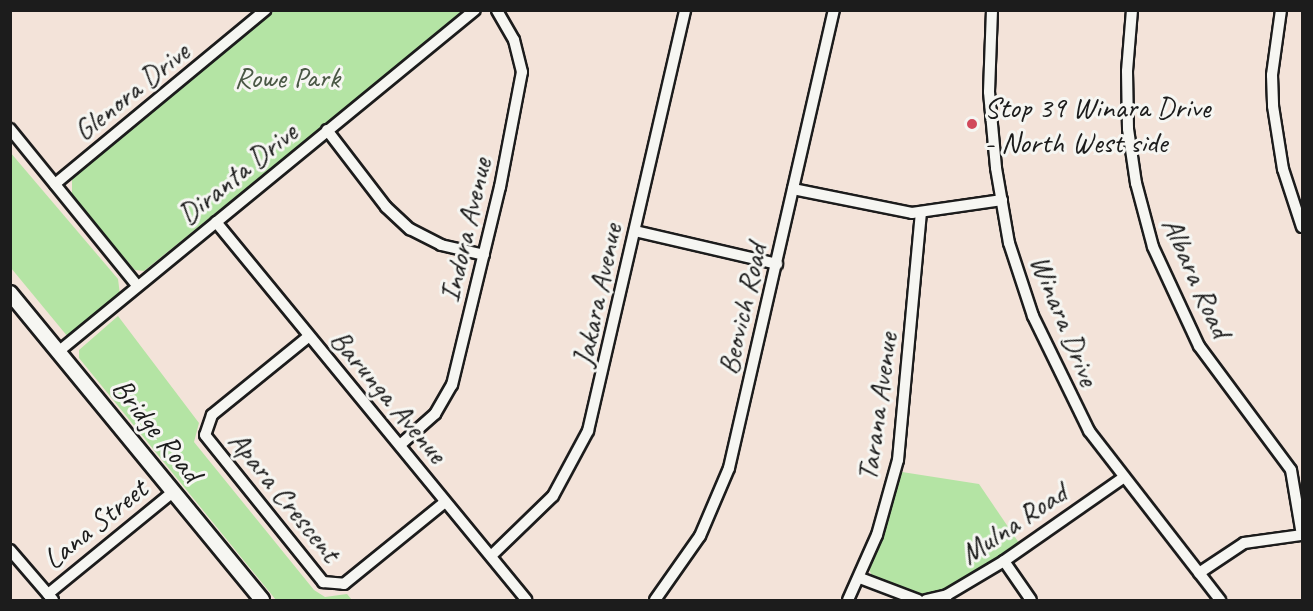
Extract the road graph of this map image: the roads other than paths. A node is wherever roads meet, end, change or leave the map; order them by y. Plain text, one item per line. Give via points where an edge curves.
1 (265, 10) edge
2 (476, 10) edge
3 (497, 10) edge
4 (685, 10) edge
5 (834, 10) edge
6 (992, 10) edge
7 (1132, 10) edge
8 (1281, 10) edge
9 (10, 129) edge
10 (327, 130) junction
11 (55, 184) junction
12 (794, 189) junction
13 (1002, 200) junction
14 (921, 213) junction
15 (216, 222) junction
16 (1302, 227) edge
17 (635, 231) junction
18 (484, 255) junction
19 (777, 264) junction
20 (137, 285) junction
21 (10, 293) edge
22 (308, 337) junction
23 (58, 352) junction
24 (400, 445) junction
25 (1123, 478) junction
26 (172, 492) junction
27 (445, 502) junction
28 (1302, 535) edge
29 (10, 550) edge
30 (491, 556) junction
31 (1004, 561) junction
32 (1199, 573) junction
33 (860, 578) junction
34 (51, 597) edge
35 (262, 600) edge
36 (527, 600) edge
37 (654, 600) edge
38 (848, 600) edge
39 (918, 600) edge
40 (926, 600) edge
41 (1031, 600) edge
42 (1220, 600) edge

1 - 11 street, Glenora Drive
2 - 10 street, Diranta Drive
3 - 18 street, Indora Avenue via 514,40 522,83
4 - 17 street, Jakara Avenue
5 - 12 street, Beovich Road
6 - 13 street, Winara Drive via 989,92
7 - 28 street, Albara Road via 1128,129 1136,183 1153,247 1174,300 1203,353 1291,470
8 - 16 street via 1272,75 1273,106 1283,169
9 - 11 street
10 - 15 street, Diranta Drive
10 - 18 street via 386,207 410,229 441,245
11 - 20 street
12 - 14 street
12 - 19 street, Beovich Road
13 - 14 street
13 - 25 street, Winara Drive via 1015,264 1044,342 1079,414
14 - 33 street, Tarana Avenue via 898,460
15 - 20 street, Diranta Drive
15 - 22 street, Barunga Avenue
17 - 19 street
17 - 30 street, Jakara Avenue via 599,398 584,442 553,496
18 - 24 street, Indora Avenue via 448,395 423,426
19 - 37 street, Beovich Road via 742,423 723,487 700,536
20 - 23 street, Diranta Drive
21 - 23 main road, Bridge Road
22 - 24 street, Barunga Avenue
22 - 27 street, Apara Crescent via 212,415 205,435 323,582 333,586 344,584
23 - 26 main road, Bridge Road
24 - 27 street, Barunga Avenue
25 - 31 street, Mulna Road
25 - 32 street, Winara Drive
26 - 34 street, Lana Street
26 - 35 main road, Bridge Road
27 - 30 street, Barunga Avenue
28 - 32 street via 1244,543
29 - 34 street
30 - 36 street, Barunga Avenue
31 - 40 street, Mulna Road via 947,595
31 - 41 street
32 - 42 street, Winara Drive
33 - 38 street, Tarana Avenue
33 - 39 street

